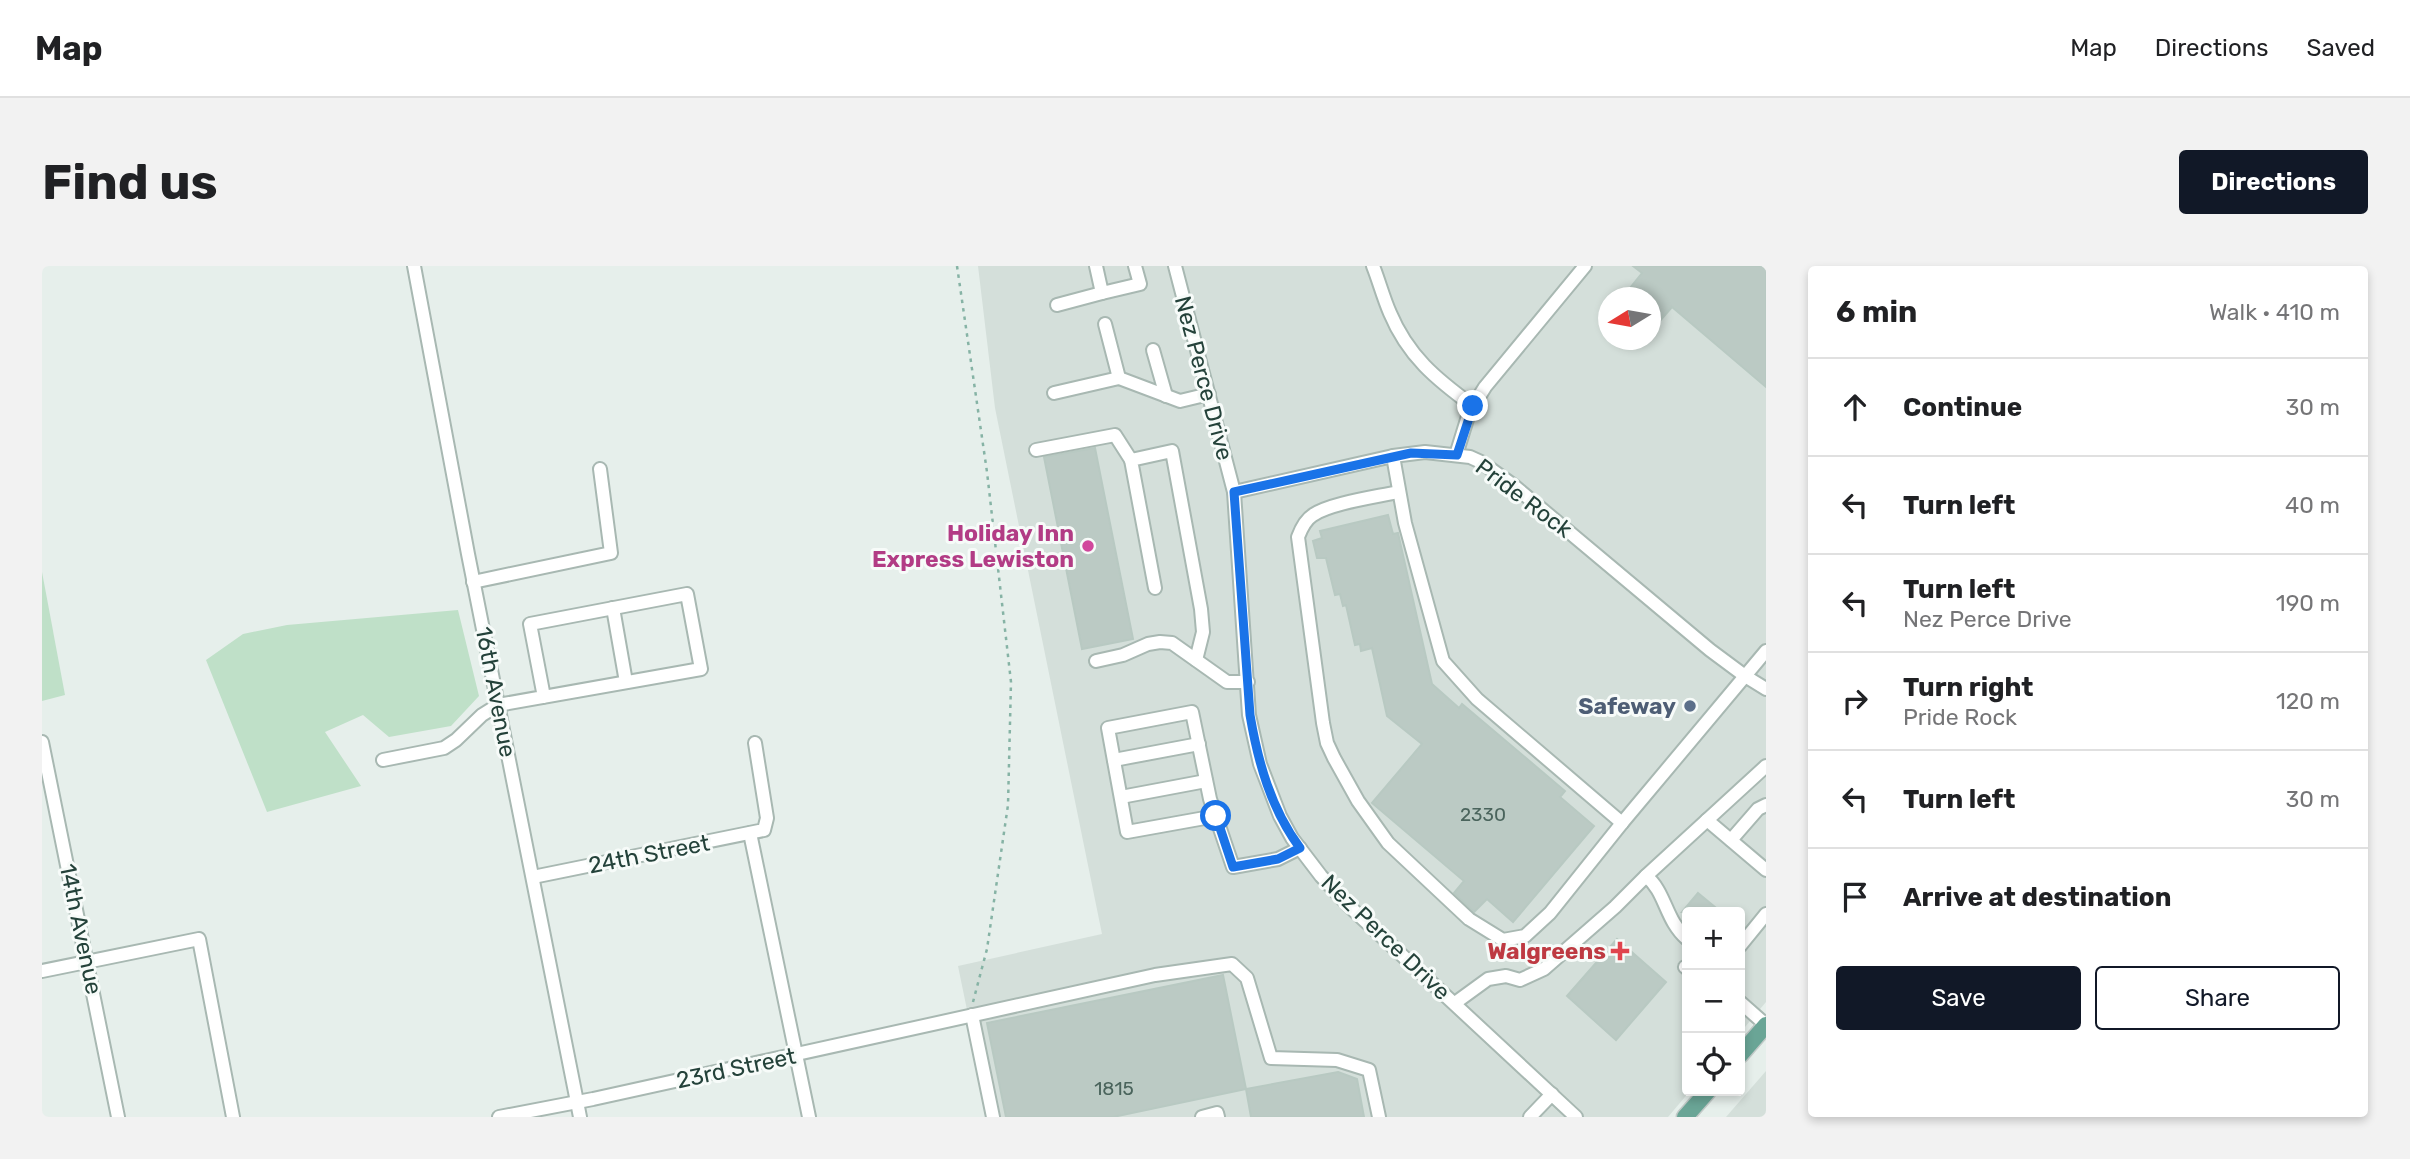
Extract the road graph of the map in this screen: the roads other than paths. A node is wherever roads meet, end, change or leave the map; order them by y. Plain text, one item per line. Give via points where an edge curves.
1 (415, 266) edge
2 (1096, 266) edge
3 (1135, 266) edge
4 (1175, 266) edge
5 (1373, 266) edge
6 (1585, 266) edge
7 (1102, 293) junction
8 (1057, 304) dead end
9 (1105, 324) dead end
10 (1153, 350) dead end
11 (1119, 378) junction
12 (1054, 393) dead end
13 (1209, 394) junction
14 (1166, 396) junction
15 (1473, 406) junction
16 (1036, 450) dead end
17 (1457, 455) junction
18 (1393, 456) junction
19 (1131, 460) junction
20 (600, 469) dead end
21 (1234, 492) junction
22 (1398, 492) junction
23 (473, 582) junction
24 (1155, 588) dead end
25 (613, 608) junction
26 (1766, 651) edge
27 (1196, 660) junction
28 (1096, 661) dead end
29 (1745, 677) junction
30 (626, 682) junction
31 (1248, 682) junction
32 (1766, 689) edge
33 (544, 697) junction
34 (498, 705) junction
35 (42, 742) edge
36 (755, 743) dead end
37 (1199, 744) junction
38 (383, 760) dead end
39 (1114, 760) junction
40 (1765, 767) edge
41 (1206, 781) junction
42 (1121, 797) junction
43 (1766, 805) edge
44 (1216, 816) junction
45 (1707, 820) junction
46 (1622, 823) junction
47 (750, 833) junction
48 (1731, 840) junction
49 (1300, 848) junction
50 (1766, 870) edge
51 (1646, 876) junction
52 (533, 877) junction
53 (1765, 915) edge
54 (1682, 933) edge
55 (1745, 940) edge
56 (88, 962) junction
57 (42, 971) edge
58 (1455, 1003) junction
59 (1745, 1006) edge
60 (972, 1016) junction
61 (1766, 1025) edge
62 (1745, 1049) edge
63 (795, 1055) junction
64 (1552, 1094) junction
65 (1704, 1096) edge
66 (578, 1102) junction
67 (118, 1117) edge
68 (233, 1117) edge
69 (499, 1117) edge
70 (580, 1117) edge
71 (809, 1117) edge
72 (993, 1117) edge
73 (1202, 1117) edge
74 (1218, 1117) edge
75 (1380, 1117) edge
76 (1530, 1117) edge
77 (1576, 1117) edge
78 (1685, 1117) edge

1 - 23 street, 16th Avenue
2 - 7 street
3 - 7 street via 1140,284
4 - 13 street, Nez Perce Drive
5 - 15 street via 1408,347 1435,378
6 - 15 street
7 - 8 street
9 - 11 street
10 - 14 street
11 - 12 street
11 - 14 street
13 - 14 street via 1180,401
13 - 21 street, Nez Perce Drive
15 - 17 street
16 - 19 street via 1115,435
17 - 18 street, Pride Rock via 1424,452
17 - 29 street, Pride Rock via 1481,462 1513,485
18 - 21 street, Pride Rock
18 - 22 street
19 - 24 street
19 - 27 street via 1172,451 1201,609 1203,632
20 - 23 street via 611,553
21 - 31 street, Nez Perce Drive
22 - 46 street via 1443,661 1478,699
22 - 46 street via 1325,509 1312,515 1298,537 1327,743 1358,801 1388,843 1469,919 1503,940 1525,936 1538,925
23 - 34 street, 16th Avenue
25 - 30 street
25 - 30 street via 687,594 701,669
25 - 33 street via 530,624
26 - 29 street
27 - 28 street via 1172,643 1160,642
27 - 31 street via 1227,682
29 - 32 street, Pride Rock
29 - 46 street
30 - 33 street
31 - 49 street, Nez Perce Drive via 1260,764 1280,816
33 - 34 street
34 - 38 street via 444,748
34 - 52 street, 16th Avenue
35 - 56 street, 14th Avenue
36 - 47 street, 24th Street via 767,818 764,830
37 - 39 street
37 - 39 street via 1192,712 1108,728
37 - 41 street
39 - 42 street
40 - 45 street
41 - 42 street
41 - 44 street
42 - 44 street via 1127,832
43 - 48 street
44 - 49 street via 1233,867 1278,859
45 - 48 street
45 - 51 street
47 - 52 street, 24th Street
47 - 63 street
48 - 50 street
49 - 58 street, Nez Perce Drive via 1349,906
51 - 54 street via 1656,884 1672,922
51 - 58 street via 1544,969 1520,980 1506,976 1488,979
52 - 66 street, 16th Avenue
53 - 55 street
56 - 57 street
56 - 67 street, 14th Avenue
56 - 68 street via 199,939
58 - 64 street, Nez Perce Drive
59 - 61 street
60 - 63 street, 23rd Street
60 - 72 street
60 - 75 street, 23rd Street via 1156,975 1232,964 1247,978 1271,1058 1337,1060 1369,1070
61 - 62 main road
63 - 66 street, 23rd Street
63 - 71 street
64 - 76 street
64 - 77 street, Nez Perce Drive
65 - 78 main road
66 - 69 street, 23rd Street
66 - 70 street, 16th Avenue
73 - 74 street via 1217,1113

